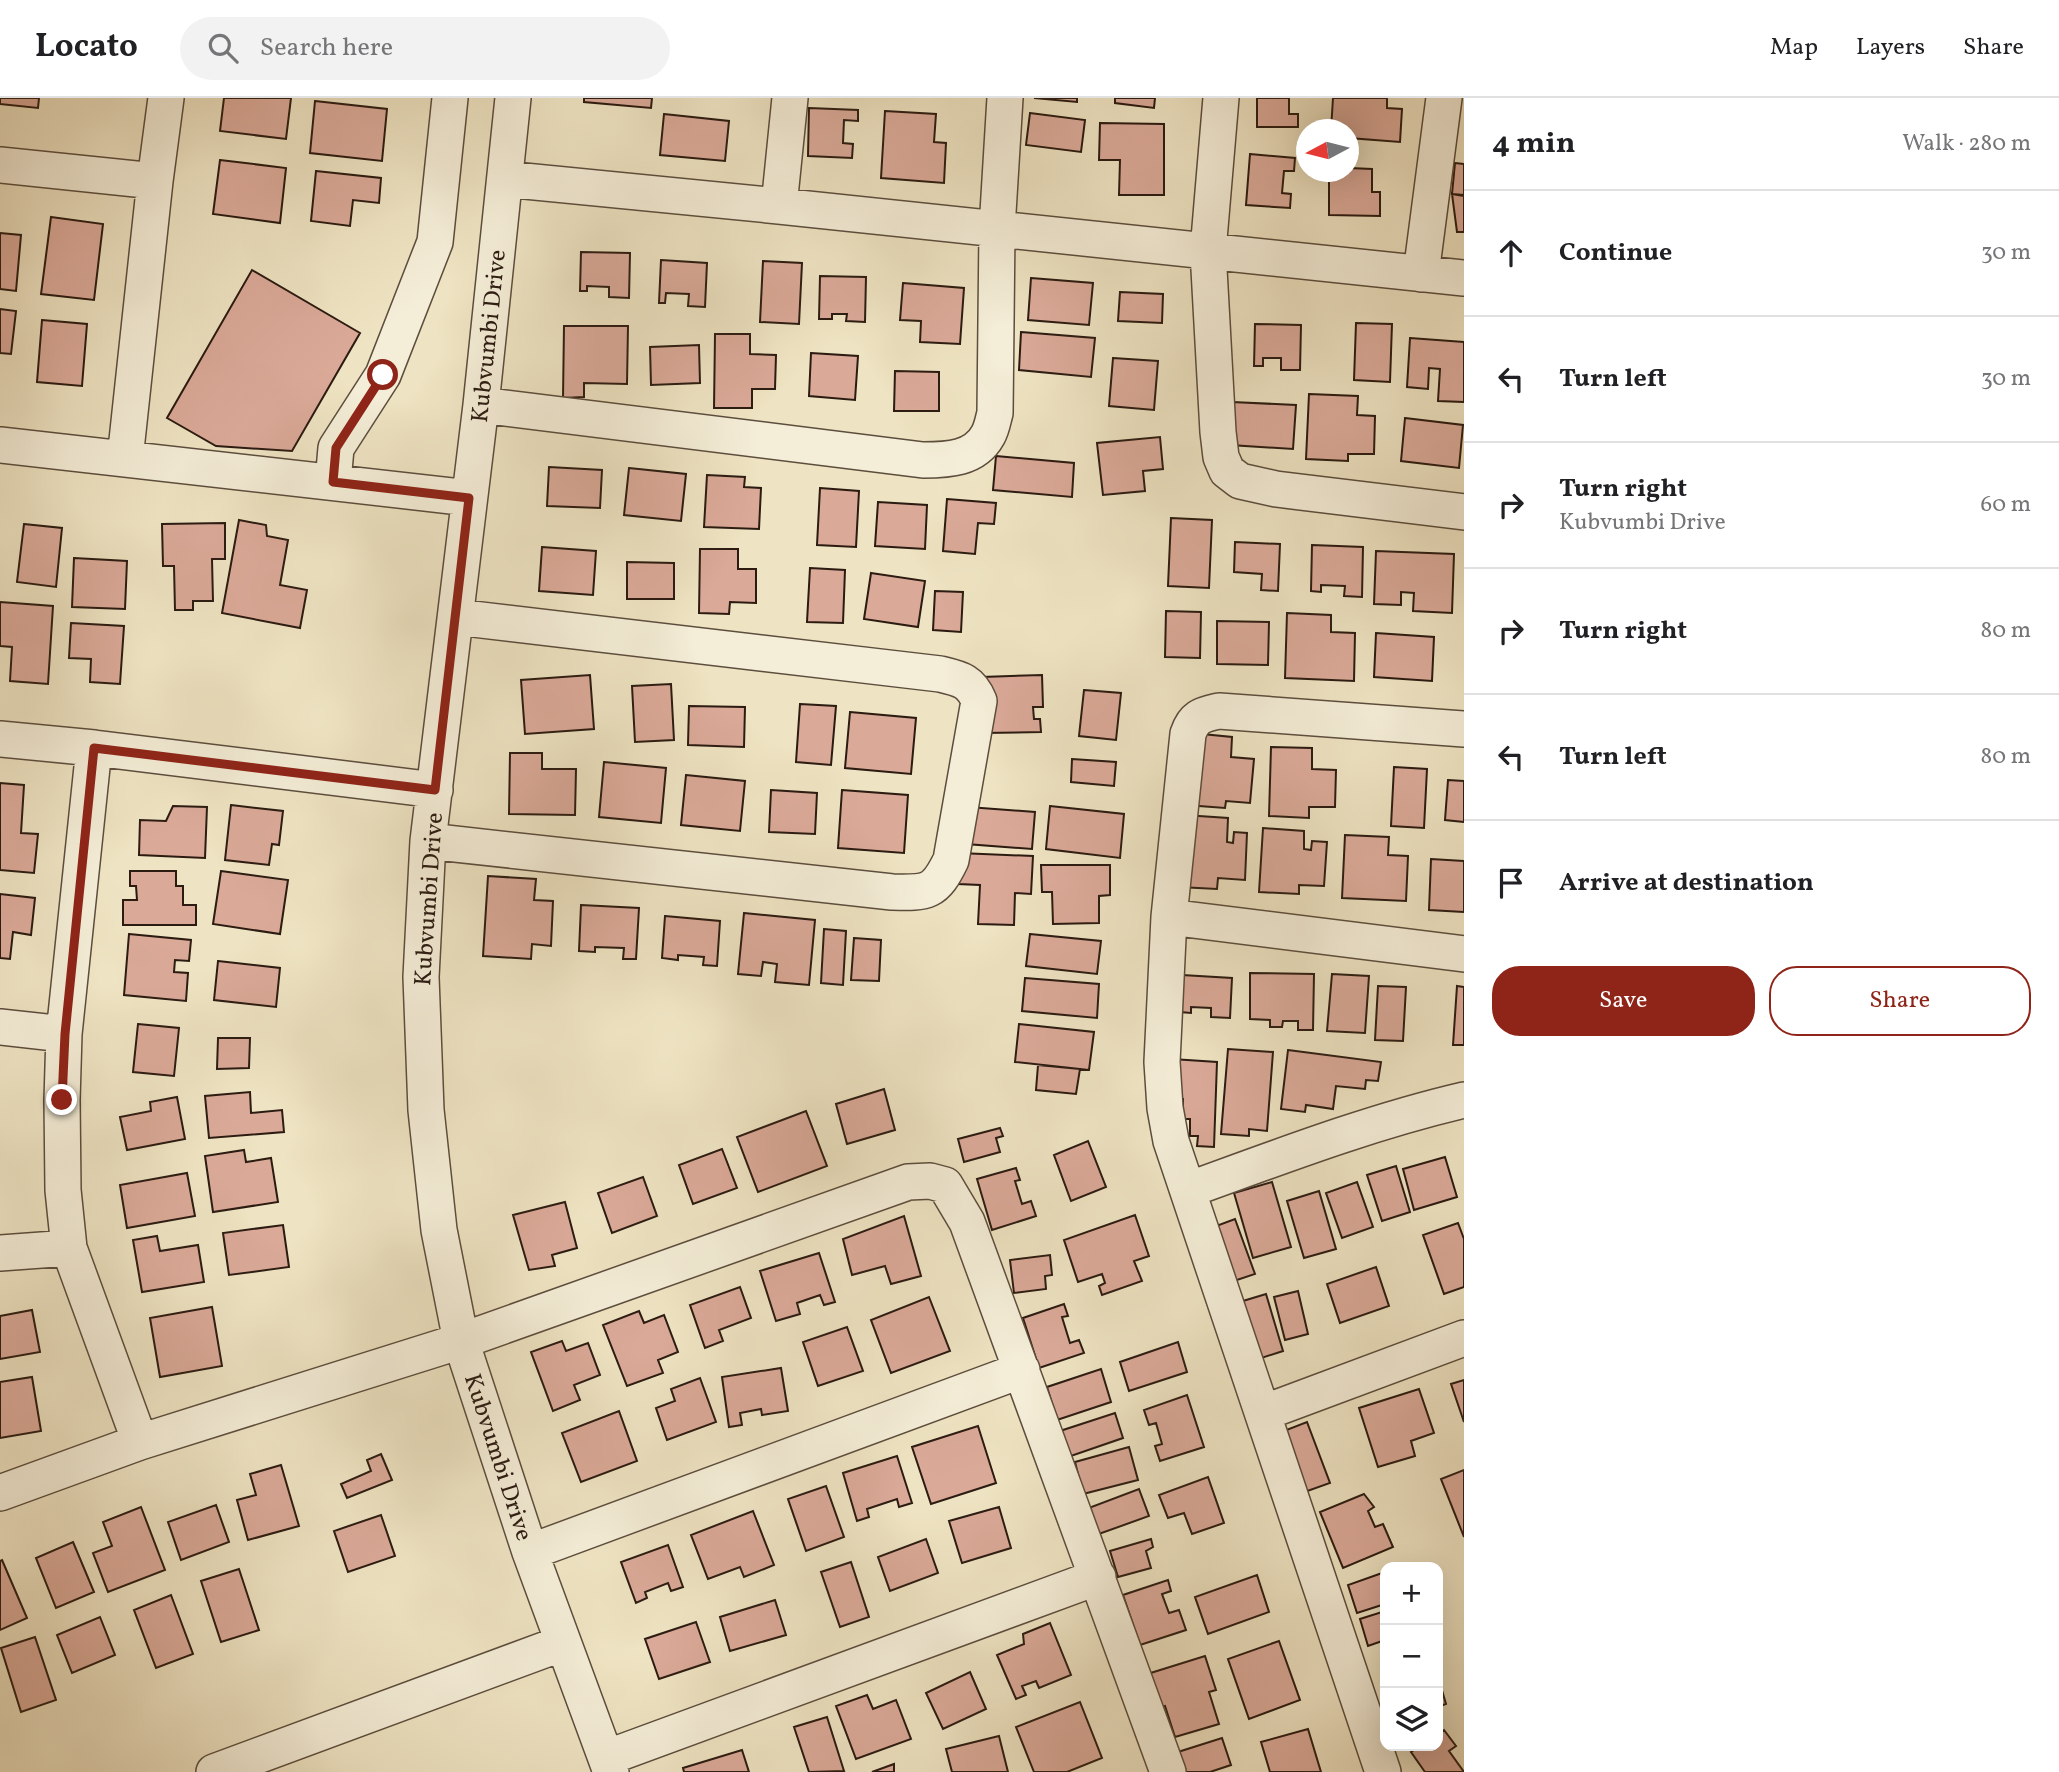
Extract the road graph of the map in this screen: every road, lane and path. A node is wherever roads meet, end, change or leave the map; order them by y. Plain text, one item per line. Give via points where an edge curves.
1 (166, 98) edge
2 (450, 98) edge
3 (513, 98) edge
4 (790, 98) edge
5 (1005, 98) edge
6 (1221, 98) edge
7 (1444, 98) edge
8 (0, 165) edge
9 (505, 178) junction
10 (155, 181) junction
11 (779, 205) junction
12 (997, 229) junction
13 (1208, 251) junction
14 (1421, 274) junction
15 (1464, 278) edge
16 (481, 405) junction
17 (0, 445) edge
18 (125, 459) junction
19 (333, 482) junction
20 (469, 498) junction
21 (1464, 512) edge
22 (456, 617) junction
23 (1464, 729) edge
24 (0, 738) edge
25 (94, 748) junction
26 (435, 790) junction
27 (428, 841) junction
28 (1169, 917) junction
29 (1464, 954) edge
30 (0, 1027) edge
31 (65, 1034) junction
32 (1464, 1100) edge
33 (1188, 1189) junction
34 (69, 1248) junction
35 (0, 1253) edge
36 (1464, 1338) edge
37 (461, 1341) junction
38 (1022, 1370) junction
39 (1264, 1413) junction
40 (140, 1442) junction
41 (0, 1493) edge
42 (530, 1552) junction
43 (1098, 1577) junction
44 (563, 1643) junction
45 (608, 1765) edge
46 (214, 1772) edge
47 (1168, 1772) edge
48 (1383, 1772) edge

1 - 10 street
2 - 19 street via 435,242 383,375 336,448
3 - 9 street, Kubvumbi Drive
4 - 11 street
5 - 12 street
6 - 13 street
7 - 14 street
8 - 10 street
9 - 11 street
9 - 16 street, Kubvumbi Drive
10 - 18 street
11 - 12 street
12 - 13 street
12 - 16 street via 995,413 988,435 973,452 949,460 923,460
13 - 14 street
13 - 21 street via 1221,457 1227,471 1240,481 1276,489
14 - 15 street
16 - 20 street, Kubvumbi Drive
17 - 18 street
18 - 19 street
19 - 20 street
20 - 22 street, Kubvumbi Drive
22 - 26 street, Kubvumbi Drive
22 - 27 street via 940,674 974,688 979,701 951,860 934,888 914,893 879,891
23 - 28 street via 1219,711 1205,714 1192,723 1188,734
24 - 25 street
25 - 26 street
25 - 31 street
26 - 27 street, Kubvumbi Drive
27 - 37 street, Kubvumbi Drive via 421,977 426,1110 439,1230
28 - 29 street
28 - 33 street via 1164,1097 1171,1141
30 - 31 street
31 - 34 street via 62,1100
32 - 33 street via 1370,1125
33 - 39 street
34 - 35 street
34 - 40 street
36 - 39 street
37 - 38 street via 908,1182 930,1181 945,1185 967,1222
37 - 40 street
37 - 42 street, Kubvumbi Drive
38 - 42 street
38 - 43 street
39 - 48 street
40 - 41 street
42 - 44 street, Kubvumbi Drive
43 - 45 street
43 - 47 street
44 - 45 street, Kubvumbi Drive
44 - 46 street

